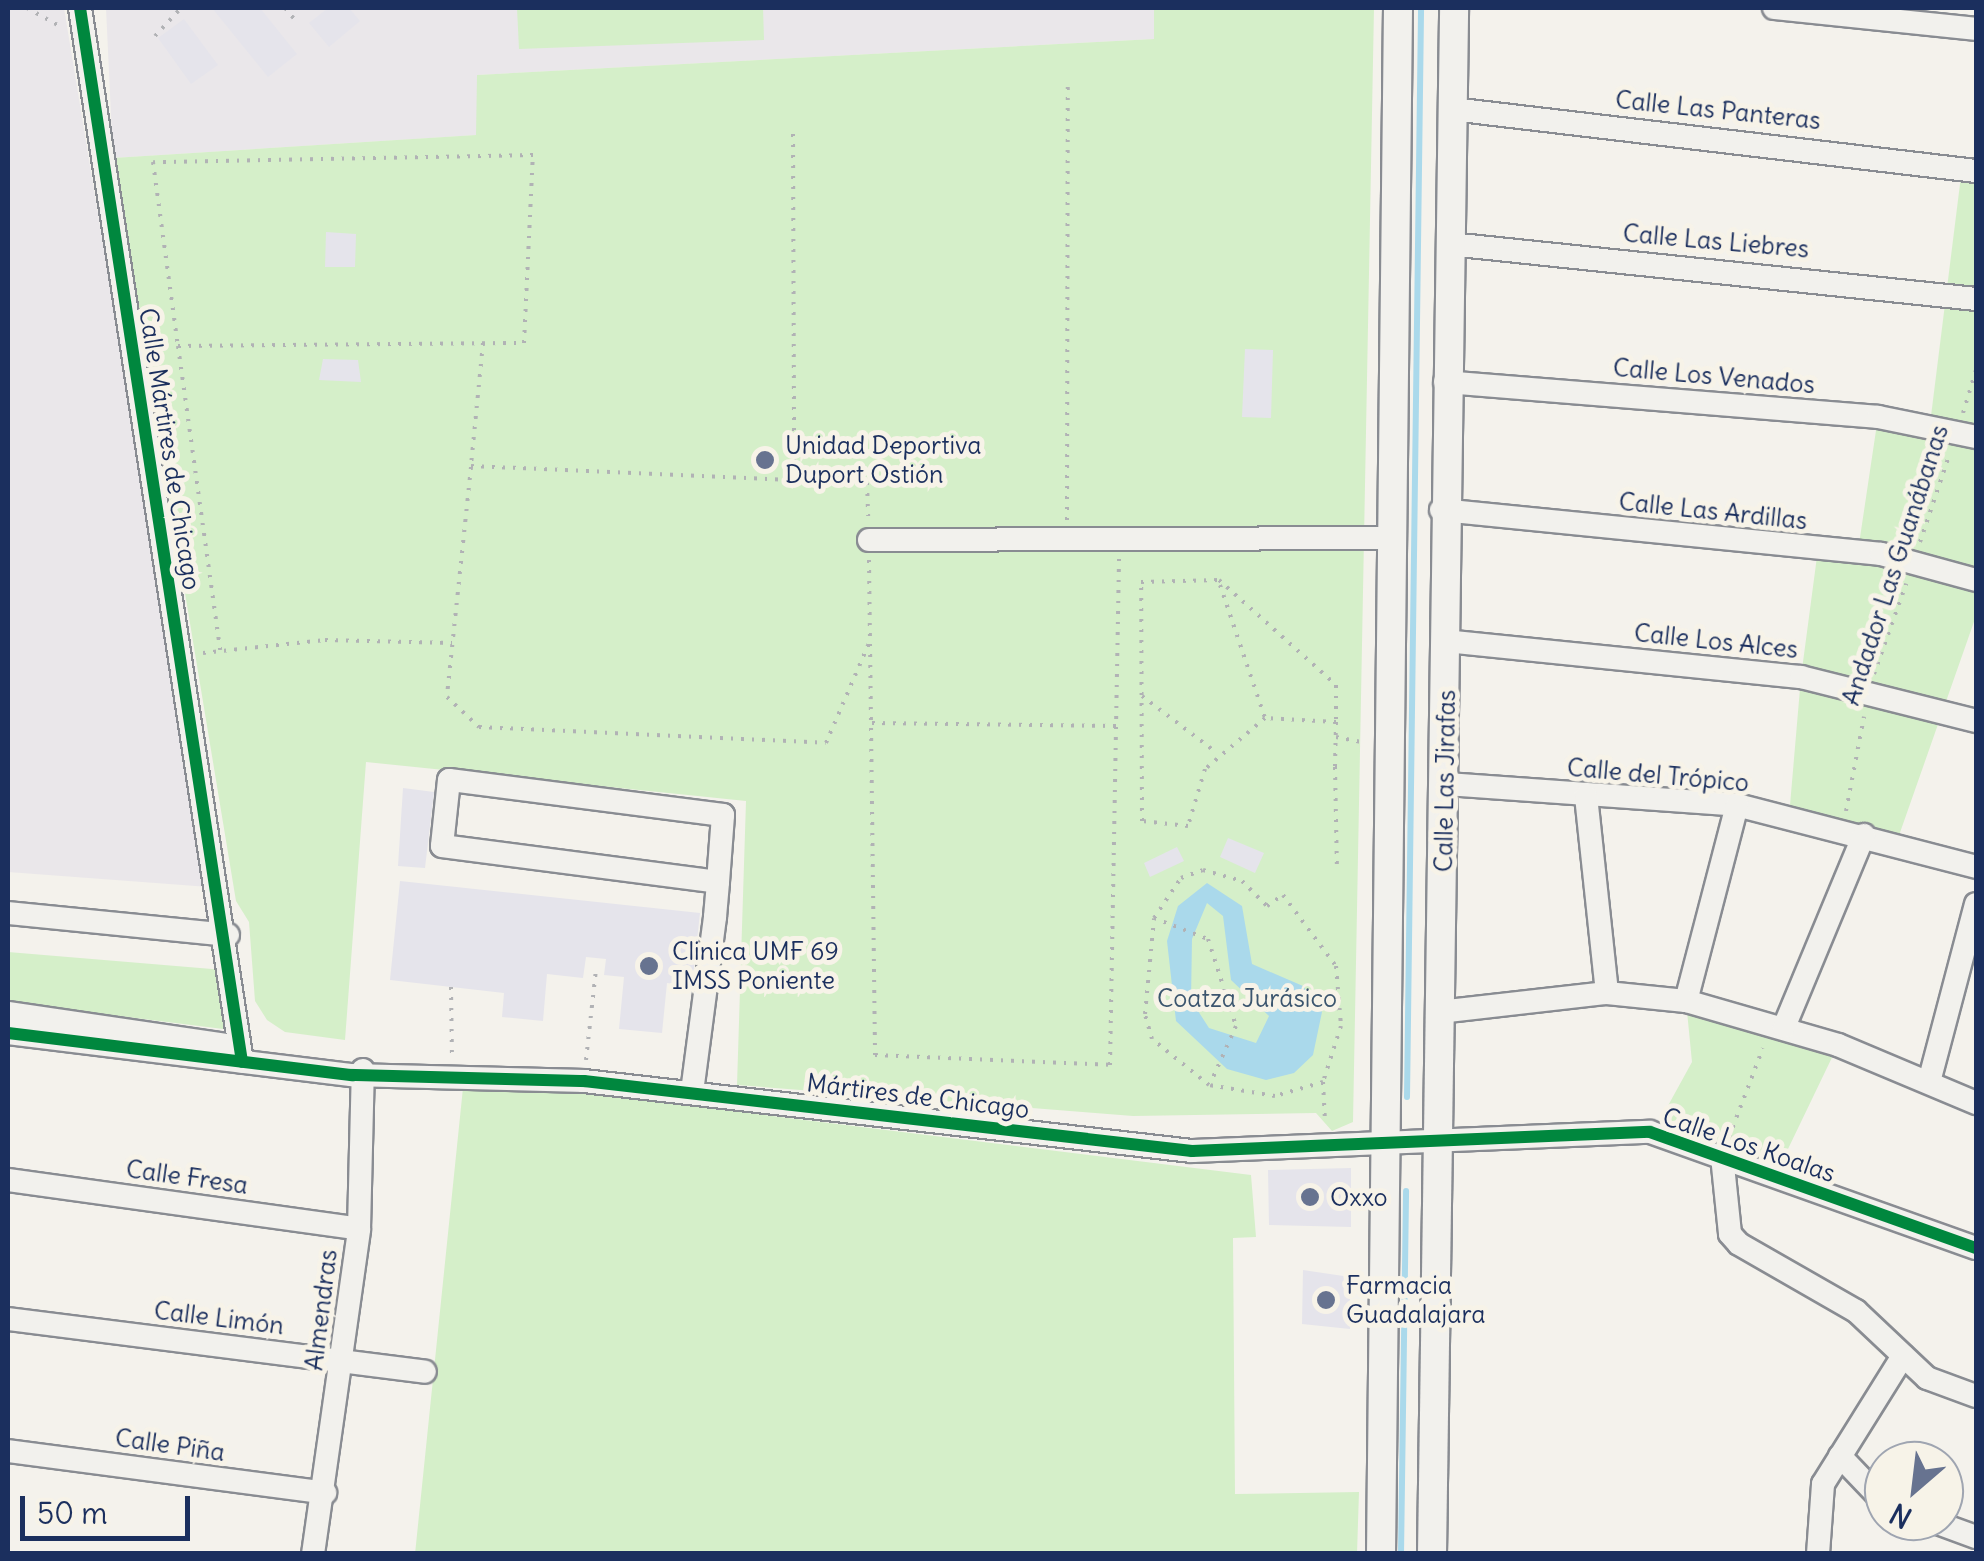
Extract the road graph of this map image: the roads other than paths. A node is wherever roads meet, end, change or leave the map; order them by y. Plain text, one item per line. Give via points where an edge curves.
1 (80, 8) edge
2 (1398, 8) edge
3 (1454, 8) edge
4 (1774, 8) edge
5 (1976, 29) edge
6 (1452, 109) junction
7 (1976, 171) edge
8 (1450, 244) junction
9 (1976, 298) edge
10 (1445, 382) junction
11 (1967, 434) edge
12 (1442, 510) junction
13 (1388, 538) junction
14 (869, 540) road end
15 (1976, 580) edge
16 (1445, 640) junction
17 (1976, 720) edge
18 (1447, 784) junction
19 (1586, 796) junction
20 (1737, 806) junction
21 (1853, 832) junction
22 (1976, 868) edge
23 (718, 882) junction
24 (1976, 904) edge
25 (8, 913) edge
26 (228, 935) junction
27 (1607, 993) junction
28 (1686, 1001) junction
29 (8, 1012) edge
30 (1440, 1012) junction
31 (1778, 1026) junction
32 (8, 1033) edge
33 (242, 1054) junction
34 (362, 1070) junction
35 (1929, 1082) junction
36 (692, 1092) junction
37 (1976, 1103) edge
38 (1380, 1142) junction
39 (1432, 1142) junction
40 (1722, 1156) junction
41 (8, 1180) edge
42 (359, 1228) junction
43 (1976, 1248) edge
44 (8, 1318) edge
45 (1903, 1356) junction
46 (342, 1361) junction
47 (424, 1372) dead end
48 (1976, 1396) edge
49 (8, 1451) edge
50 (1840, 1456) junction
51 (1864, 1481) edge
52 (325, 1493) junction
53 (313, 1554) edge
54 (1381, 1554) edge
55 (1432, 1554) edge
56 (1818, 1554) edge

1 - 26 street, Calle Mártires de Chicago
2 - 13 main road
3 - 6 main road, Calle Las Jirafas
4 - 5 street
6 - 7 street, Calle Las Panteras
6 - 8 main road, Calle Las Jirafas
8 - 9 street, Calle Las Liebres
8 - 10 main road, Calle Las Jirafas
10 - 11 street, Calle Los Venados
10 - 12 main road, Calle Las Jirafas
12 - 15 street, Calle Las Ardillas via 1914,559
12 - 16 main road, Calle Las Jirafas
13 - 14 street
13 - 38 main road
16 - 17 street, Calle Los Alces via 1869,687
16 - 18 main road, Calle Las Jirafas
18 - 19 street, Calle del Trópico
18 - 30 main road, Calle Las Jirafas
19 - 20 street, Calle del Trópico
19 - 27 street
20 - 21 street, Calle del Trópico
20 - 28 street
21 - 22 street, Calle del Trópico
21 - 31 street
23 - 23 street via 722,815 449,780 442,846
23 - 36 street
24 - 35 street
25 - 26 street
26 - 33 street
27 - 28 street
27 - 30 street
28 - 31 street
29 - 33 street
30 - 39 main road, Calle Las Jirafas
31 - 35 street
32 - 33 street
33 - 34 street
34 - 36 street, Mártires de Chicago
34 - 42 street, Almendras
35 - 37 street
36 - 38 street, Mártires de Chicago via 1192,1151
38 - 39 street, Calle Los Koalas
38 - 54 main road
39 - 40 street, Calle Los Koalas via 1650,1132
39 - 55 main road, Calle Las Jirafas
40 - 43 street, Calle Los Koalas
40 - 45 street via 1730,1234 1800,1272
41 - 42 street, Calle Fresa
42 - 46 street, Almendras
44 - 46 street, Calle Limón
45 - 48 street via 1927,1378
45 - 50 street
46 - 47 street, Calle Limón
46 - 52 street, Almendras
49 - 52 street, Calle Piña
50 - 51 street
50 - 56 street via 1820,1496
52 - 53 street, Almendras

